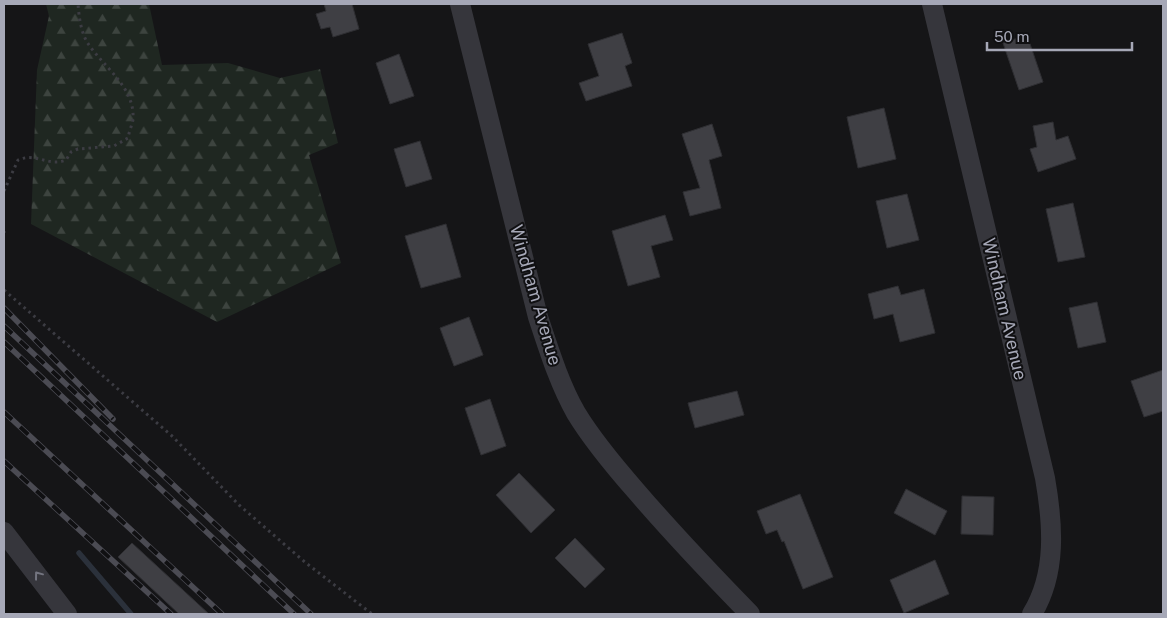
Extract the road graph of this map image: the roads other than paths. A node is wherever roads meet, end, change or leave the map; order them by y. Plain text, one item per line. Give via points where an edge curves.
1 (460, 4) edge
2 (932, 4) edge
3 (4, 532) edge
4 (67, 614) edge
5 (750, 614) edge
6 (1032, 614) edge

1 - 5 street, Windham Avenue via 538,317 566,393 588,432 615,466
2 - 6 street, Windham Avenue via 1050,506 1050,563
4 -> 3 street

